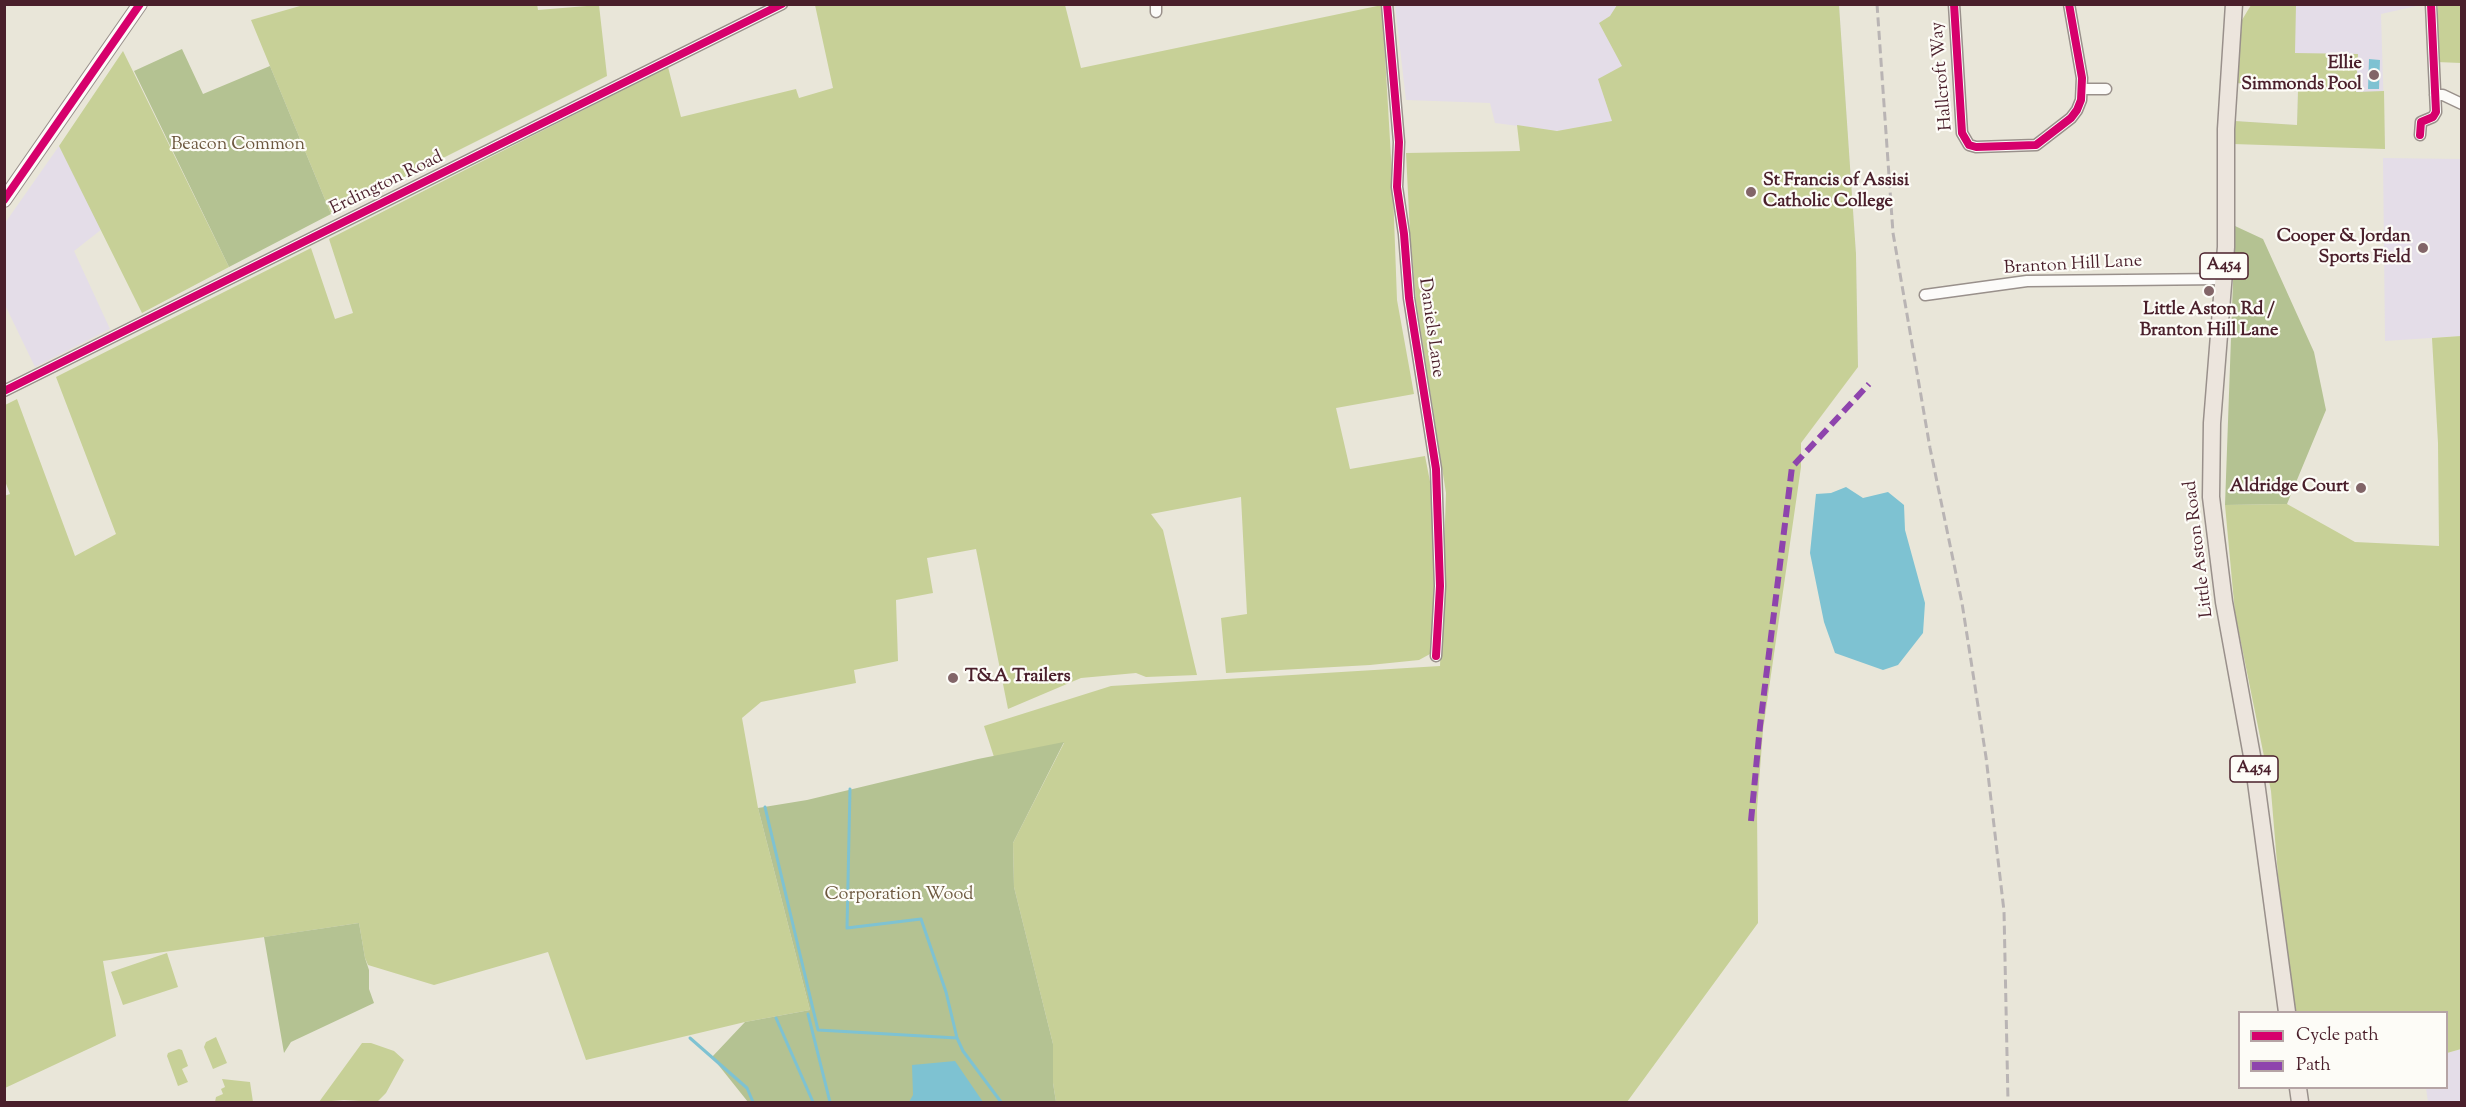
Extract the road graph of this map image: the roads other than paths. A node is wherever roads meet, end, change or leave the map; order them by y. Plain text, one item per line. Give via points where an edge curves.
1 (140, 4) edge
2 (782, 4) edge
3 (1387, 4) edge
4 (1954, 4) edge
5 (2069, 4) edge
6 (2234, 4) edge
7 (2431, 6) edge
8 (2106, 88) dead end
9 (2082, 90) junction
10 (2435, 95) junction
11 (2462, 104) edge
12 (2420, 135) dead end
13 (4, 200) edge
14 (2223, 279) junction
15 (1925, 295) dead end
16 (4, 391) edge
17 (1436, 656) dead end
18 (2287, 1011) edge

1 - 13 street
2 - 16 street, Erdington Road
3 - 17 street, Daniels Lane via 1409,298 1436,469 1440,586
4 - 9 street, Hallcroft Way via 1962,134 1970,144 2036,145 2071,118
5 - 9 street, Hallcroft Way
6 - 14 main road, Little Aston Road / A454
7 - 10 street
8 - 9 street
10 - 11 street
10 - 12 street via 2436,112 2421,122
14 - 15 street, Branton Hill Lane via 2028,281
14 - 18 main road, Little Aston Road / A454 via 2212,423 2214,528 2253,757

